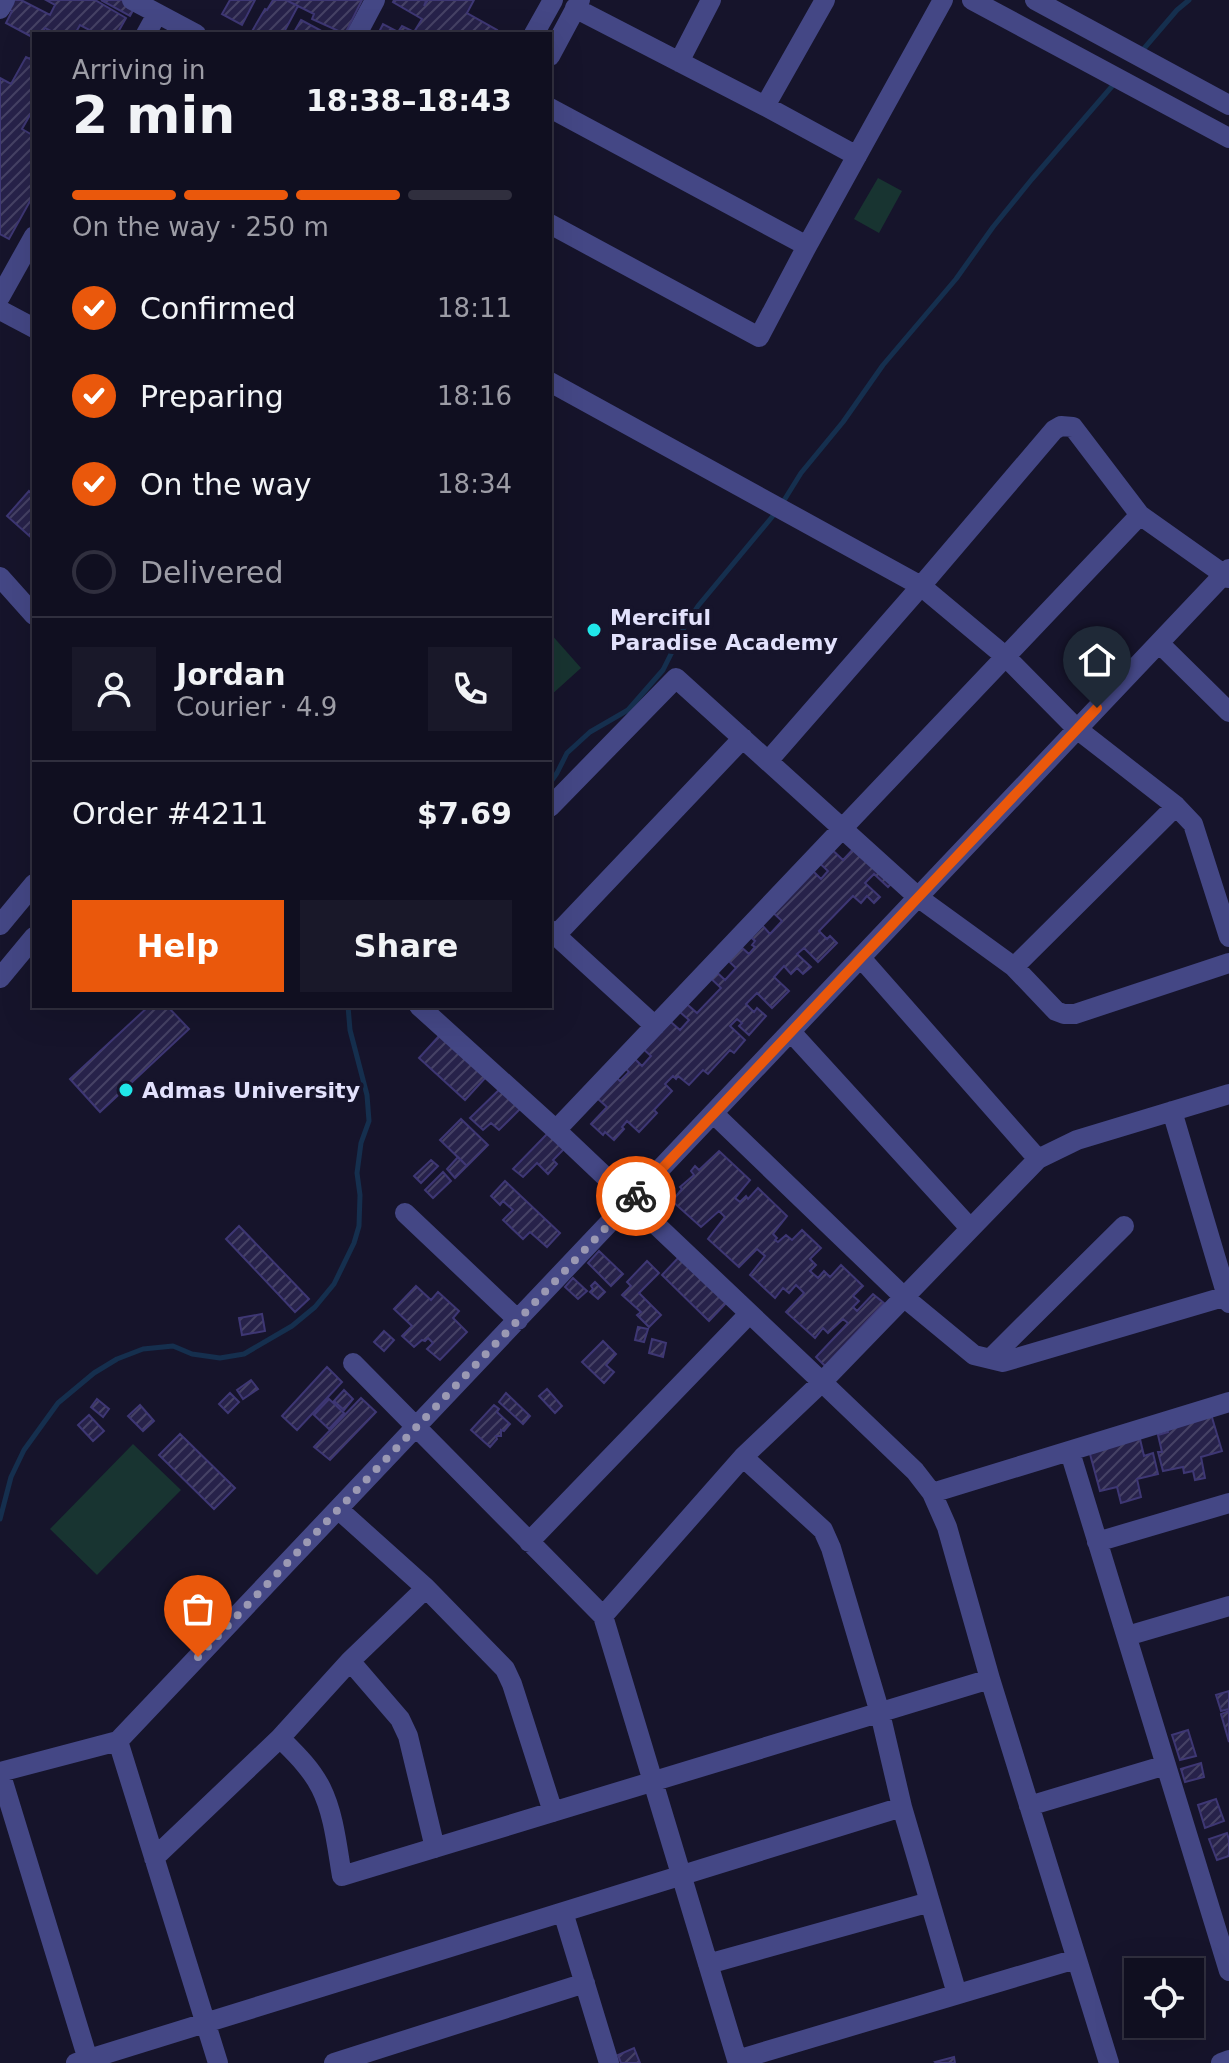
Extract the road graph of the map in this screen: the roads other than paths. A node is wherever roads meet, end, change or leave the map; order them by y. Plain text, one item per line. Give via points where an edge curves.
1 (5, 0) edge
2 (132, 0) edge
3 (375, 0) edge
4 (553, 0) edge
5 (711, 0) edge
6 (825, 0) edge
7 (943, 0) edge
8 (972, 0) edge
9 (1035, 0) edge
10 (578, 4) edge
11 (0, 9) edge
12 (157, 14) junction
13 (147, 32) edge
14 (192, 32) edge
15 (358, 32) edge
16 (535, 32) edge
17 (552, 52) edge
18 (679, 62) junction
19 (1229, 105) edge
20 (765, 106) junction
21 (552, 109) edge
22 (1229, 138) edge
23 (857, 156) junction
24 (552, 225) edge
25 (32, 240) edge
26 (807, 246) junction
27 (0, 297) edge
28 (0, 310) edge
29 (32, 327) edge
30 (552, 383) edge
31 (1140, 515) junction
32 (1228, 574) edge
33 (0, 577) edge
34 (921, 586) junction
35 (32, 613) edge
36 (1159, 643) junction
37 (1006, 657) junction
38 (1229, 712) edge
39 (1077, 729) junction
40 (743, 738) junction
41 (768, 761) junction
42 (552, 805) edge
43 (1176, 806) junction
44 (843, 829) junction
45 (32, 886) edge
46 (919, 898) junction
47 (0, 925) edge
48 (553, 932) edge
49 (1229, 937) edge
50 (32, 939) edge
51 (861, 958) junction
52 (1229, 963) edge
53 (1014, 967) junction
54 (0, 978) edge
55 (421, 1008) edge
56 (655, 1026) junction
57 (791, 1032) junction
58 (1229, 1094) edge
59 (1172, 1111) junction
60 (714, 1114) junction
61 (556, 1130) junction
62 (1038, 1159) junction
63 (631, 1201) junction
64 (405, 1213) dead end
65 (1124, 1226) dead end
66 (970, 1228) junction
67 (905, 1298) junction
68 (1228, 1299) edge
69 (749, 1314) junction
70 (518, 1320) junction
71 (990, 1359) junction
72 (353, 1363) dead end
73 (822, 1382) junction
74 (1229, 1402) edge
75 (416, 1428) junction
76 (1070, 1452) junction
77 (743, 1457) junction
78 (932, 1493) junction
79 (1229, 1503) edge
80 (338, 1509) junction
81 (529, 1542) junction
82 (1097, 1542) junction
83 (426, 1588) junction
84 (1228, 1611) edge
85 (603, 1616) junction
86 (1127, 1636) junction
87 (350, 1661) junction
88 (990, 1679) junction
89 (880, 1713) junction
90 (280, 1738) junction
91 (118, 1741) junction
92 (1166, 1765) junction
93 (652, 1782) junction
94 (1029, 1806) junction
95 (902, 1807) junction
96 (553, 1812) junction
97 (435, 1848) junction
98 (154, 1858) junction
99 (681, 1876) junction
100 (930, 1902) junction
101 (563, 1912) junction
102 (1221, 1914) edge
103 (1076, 1959) junction
104 (708, 1964) junction
105 (1229, 1971) edge
106 (585, 1983) junction
107 (957, 1994) junction
108 (205, 2023) junction
109 (1229, 2060) edge
110 (84, 2062) edge
111 (737, 2062) edge
112 (218, 2063) edge
113 (334, 2063) edge
114 (609, 2063) edge
115 (1109, 2063) edge
116 (1221, 2063) edge

1 - 11 street
2 - 12 street
3 - 15 street
4 - 16 street
5 - 18 street
6 - 20 street
7 - 23 street
8 - 22 street
9 - 19 street
10 - 17 street
10 - 18 street
12 - 13 street
12 - 14 street
18 - 20 street
20 - 23 street
21 - 26 street
23 - 26 street
24 - 26 street via 759,337
25 - 27 street
28 - 29 street
30 - 34 street
31 - 32 street
31 - 34 street via 1073,427 1061,426
31 - 37 street
32 - 36 street
33 - 35 street
34 - 37 street
34 - 41 street
36 - 38 street
36 - 39 street
37 - 39 street
37 - 44 street
39 - 43 street
39 - 46 street
40 - 41 street
40 - 42 street via 676,678
40 - 48 street
41 - 44 street
43 - 49 street via 1193,824
43 - 53 street
44 - 46 street
44 - 56 street
45 - 47 street
46 - 51 street
46 - 53 street
48 - 56 street
50 - 54 street
51 - 57 street
51 - 62 street
52 - 53 street via 1075,1014 1056,1011
55 - 61 street
56 - 61 street
57 - 60 street
57 - 66 street
58 - 59 street
59 - 62 street via 1077,1140
59 - 68 street
60 - 63 street
60 - 67 street
61 - 63 street
62 - 66 street
63 - 69 street
63 - 70 street
64 - 70 street
65 - 71 street
66 - 67 street
67 - 71 street via 974,1355
67 - 73 street
68 - 71 street via 1003,1362
69 - 73 street
69 - 81 street
70 - 75 street
72 - 75 street
73 - 77 street
73 - 78 street
74 - 76 street
75 - 80 street
75 - 81 street
76 - 78 street
76 - 82 street
77 - 85 street
77 - 89 street via 823,1530
78 - 88 street via 947,1527
79 - 82 street
80 - 83 street
80 - 91 street
81 - 85 street
82 - 86 street
83 - 87 street
83 - 96 street via 505,1669
84 - 86 street
85 - 93 street
86 - 92 street
87 - 90 street
87 - 97 street via 400,1719 408,1736
88 - 89 street
88 - 94 street
89 - 93 street
89 - 95 street
90 - 97 street via 321,1789 342,1876
90 - 98 street
91 - 98 street
91 - 110 street via 0,1772
92 - 94 street
92 - 102 street
93 - 96 street
93 - 99 street
94 - 103 street
95 - 99 street
95 - 100 street
96 - 97 street
98 - 108 street
99 - 101 street
99 - 104 street
100 - 104 street
100 - 107 street
101 - 106 street
101 - 108 street
102 - 105 street
103 - 107 street
103 - 115 street
104 - 111 street
106 - 113 street
106 - 114 street
107 - 111 street
108 - 110 street
108 - 112 street
109 - 116 street

